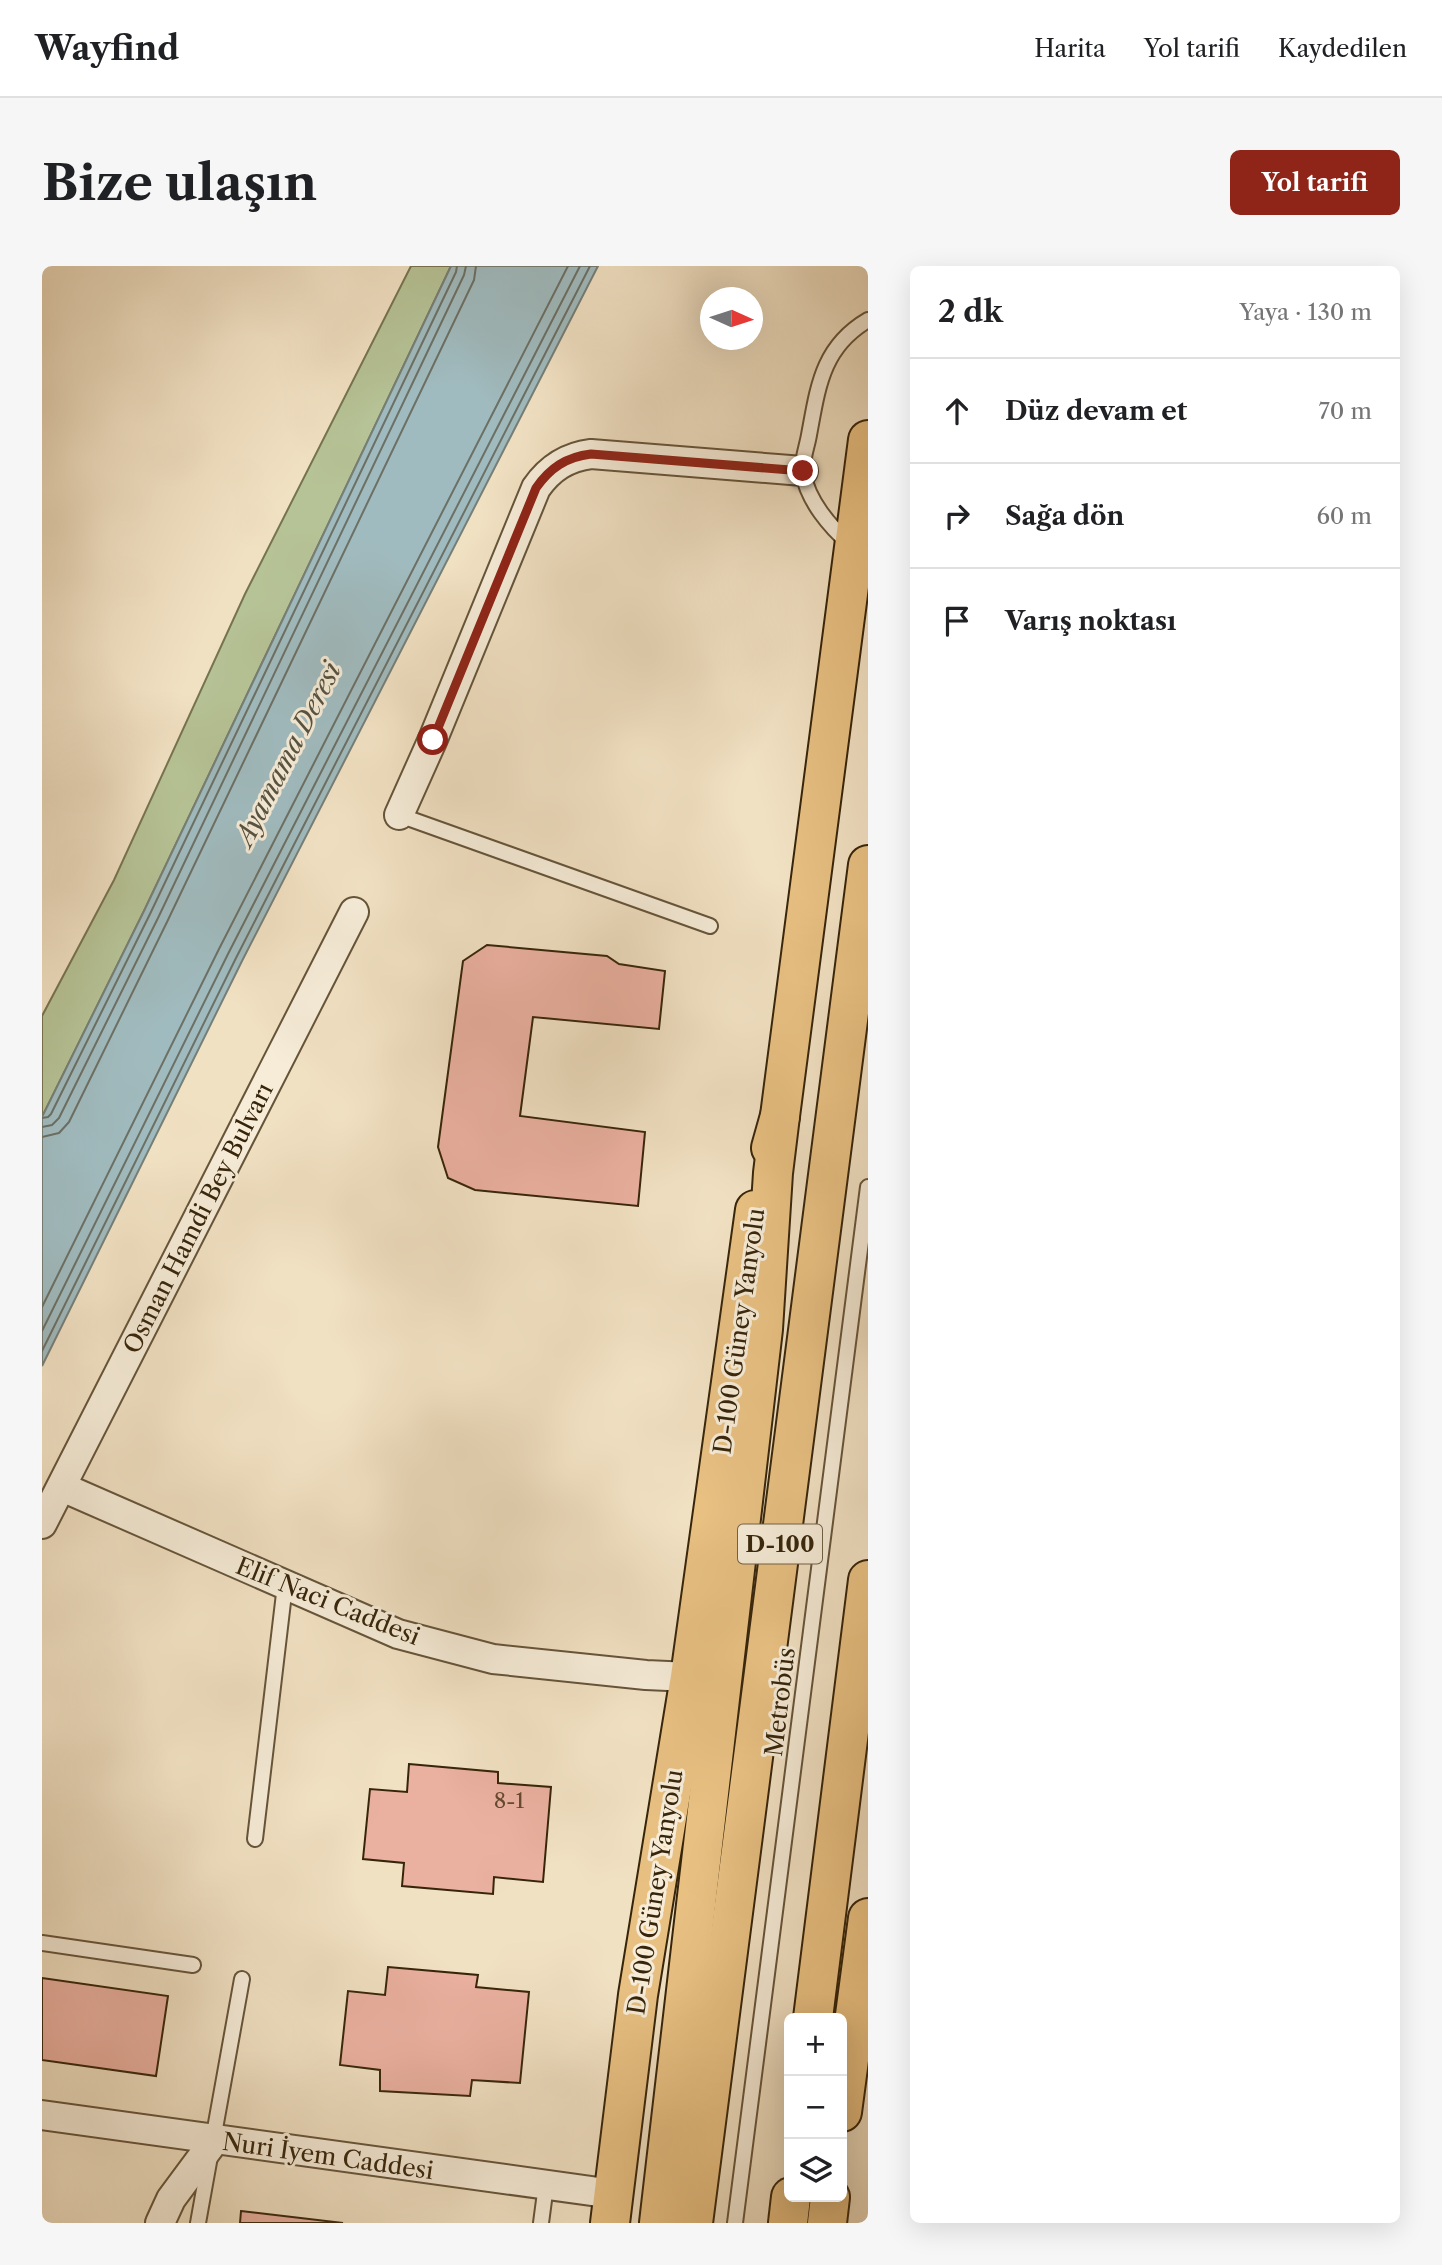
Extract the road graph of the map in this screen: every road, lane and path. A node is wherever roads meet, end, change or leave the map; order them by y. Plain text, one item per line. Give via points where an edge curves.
1 (868, 320) edge
2 (868, 440) edge
3 (803, 471) junction
4 (855, 548) junction
5 (399, 814) joint
6 (868, 865) edge
7 (354, 912) dead end
8 (710, 926) dead end
9 (780, 1116) junction
10 (868, 1187) edge
11 (62, 1487) junction
12 (42, 1524) edge
13 (868, 1580) edge
14 (285, 1585) junction
15 (690, 1677) junction
16 (255, 1839) dead end
17 (868, 1918) edge
18 (42, 1943) edge
19 (193, 1965) dead end
20 (242, 1979) dead end
21 (814, 2013) edge
22 (847, 2076) edge
23 (42, 2115) edge
24 (214, 2141) junction
25 (546, 2185) junction
26 (790, 2202) edge
27 (829, 2202) edge
28 (612, 2209) edge
29 (160, 2223) edge
30 (198, 2223) edge
31 (541, 2223) edge
32 (659, 2223) edge
33 (693, 2223) edge
34 (735, 2223) edge
35 (788, 2223) edge
36 (827, 2223) edge

1 - 3 lane via 841,341 828,359 819,380
2 - 4 main road, D-100 Güney Yanyolu
3 - 4 lane via 820,510
3 - 5 street via 591,454 554,467 536,488
4 - 9 main road, D-100 Güney Yanyolu
5 - 8 lane
6 - 33 main road, D-100
7 - 11 street, Osman Hamdi Bey Bulvarı
9 - 15 main road, D-100 Güney Yanyolu via 756,1206
9 - 32 main road via 760,1354
10 - 34 lane, Metrobüs
11 - 12 street, Osman Hamdi Bey Bulvarı
11 - 14 street, Elif Naci Caddesi
13 - 21 main road
14 - 15 street, Elif Naci Caddesi via 398,1634 493,1659
14 - 16 lane
15 - 28 main road, D-100 Güney Yanyolu via 638,1995
17 - 22 main road
18 - 19 lane
20 - 24 lane
23 - 24 street, Nuri İyem Caddesi
24 - 25 street, Nuri İyem Caddesi
24 - 29 street
24 - 30 lane
25 - 28 street, Nuri İyem Caddesi
25 - 31 lane
26 - 35 main road
27 - 36 main road

